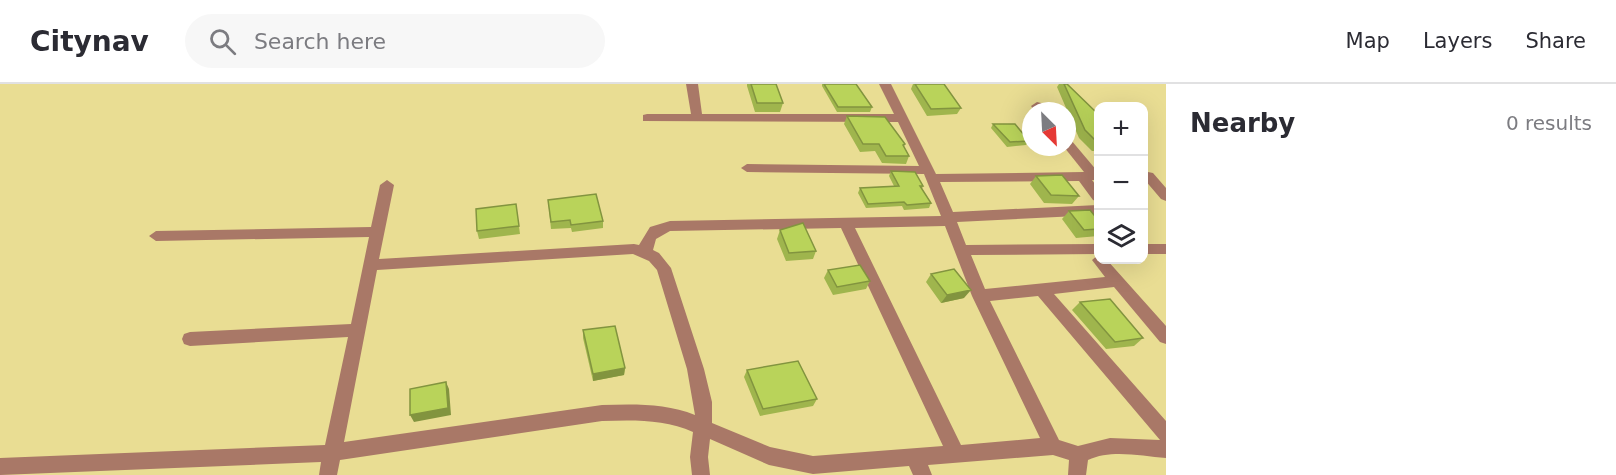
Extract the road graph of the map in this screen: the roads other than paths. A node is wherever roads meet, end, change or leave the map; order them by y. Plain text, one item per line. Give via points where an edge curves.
1 (692, 84) edge
2 (885, 84) edge
3 (647, 118) dead end
4 (697, 118) junction
5 (901, 118) junction
6 (1076, 155) edge
7 (747, 168) dead end
8 (930, 174) junction
9 (1166, 175) edge
10 (1092, 176) edge
11 (1148, 176) edge
12 (1148, 178) edge
13 (387, 185) dead end
14 (1166, 196) edge
15 (1094, 210) edge
16 (948, 219) junction
17 (845, 222) junction
18 (376, 232) junction
19 (156, 236) dead end
20 (1148, 249) edge
21 (1166, 249) edge
22 (962, 250) junction
23 (645, 252) junction
24 (1094, 254) edge
25 (1105, 264) edge
26 (369, 265) junction
27 (1118, 281) junction
28 (1041, 289) junction
29 (980, 296) junction
30 (356, 330) junction
31 (1166, 337) edge
32 (190, 339) dead end
33 (704, 426) junction
34 (1166, 434) edge
35 (1053, 446) junction
36 (1166, 449) edge
37 (331, 453) junction
38 (956, 454) junction
39 (1079, 455) junction
40 (919, 466) edge
41 (0, 467) edge
42 (815, 470) edge
43 (328, 475) edge
44 (701, 475) edge
45 (1077, 475) edge

1 - 4 street
2 - 5 street
3 - 4 street
4 - 5 street
5 - 8 street
6 - 10 street
7 - 8 street
8 - 10 street
8 - 16 street
9 - 11 street
12 - 14 street
13 - 18 street
15 - 16 street
16 - 17 street
16 - 22 street
17 - 23 street via 659,228 648,235
17 - 38 street
18 - 19 street
18 - 26 street
20 - 21 street
22 - 24 street
22 - 29 street
23 - 26 street via 634,249
23 - 33 street via 664,268 701,391
25 - 27 street
26 - 30 street
27 - 28 street
27 - 31 street
28 - 29 street
28 - 34 street
29 - 35 street
30 - 32 street
30 - 37 street
33 - 37 street via 666,415 602,413
33 - 42 street via 769,456
33 - 44 street via 698,450
35 - 38 street
35 - 39 street
36 - 39 street via 1100,447
37 - 41 street
37 - 43 street
38 - 40 street
39 - 45 street
40 - 42 street

